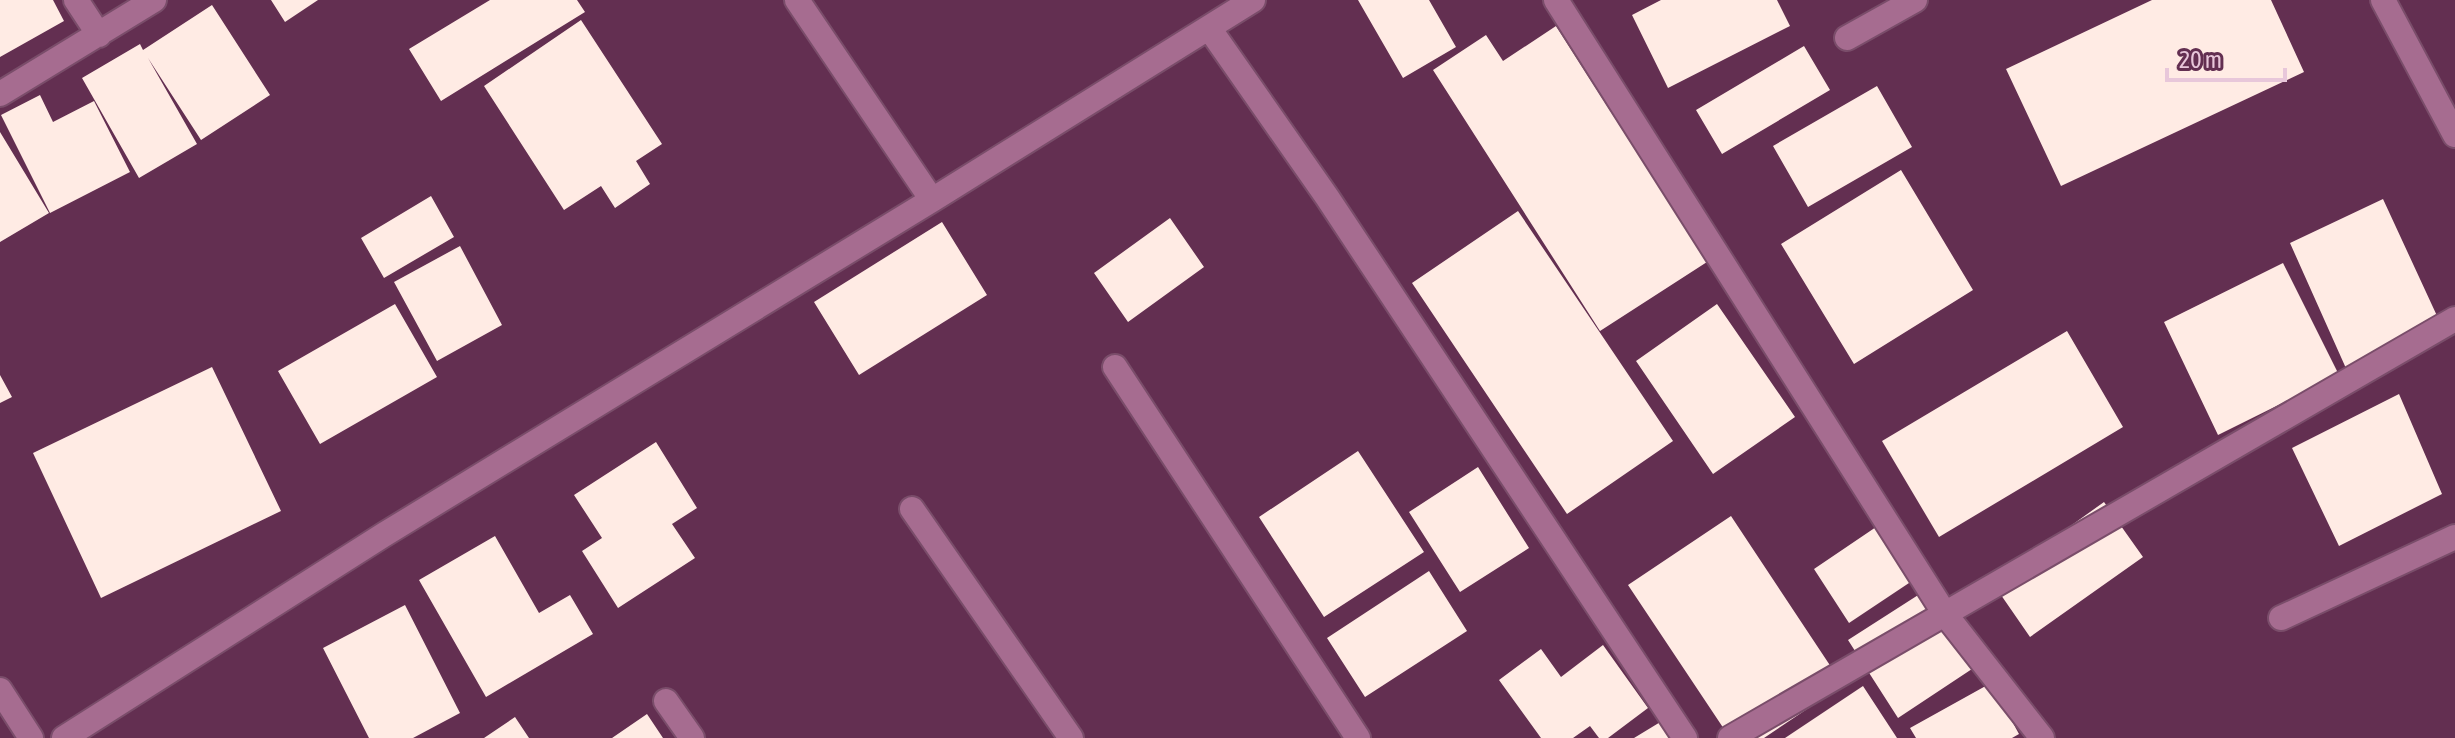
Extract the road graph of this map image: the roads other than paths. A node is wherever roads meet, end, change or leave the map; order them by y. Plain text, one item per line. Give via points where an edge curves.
1 (76, 0) edge
2 (154, 0) edge
3 (797, 0) edge
4 (1253, 0) edge
5 (1556, 0) edge
6 (1915, 0) edge
7 (2383, 0) edge
8 (1209, 28) junction
9 (99, 35) junction
10 (1847, 38) dead end
11 (0, 94) edge
12 (2455, 135) edge
13 (932, 200) junction
14 (2455, 319) edge
15 (1115, 367) dead end
16 (912, 509) dead end
17 (2455, 537) edge
18 (1945, 614) junction
19 (2281, 618) dead end
20 (0, 690) edge
21 (666, 701) dead end
22 (31, 738) edge
23 (64, 738) edge
24 (692, 738) edge
25 (1071, 738) edge
26 (1358, 738) edge
27 (1685, 738) edge
28 (1730, 738) edge
29 (2042, 738) edge

1 - 9 street
2 - 9 street
3 - 13 street
4 - 8 street
5 - 18 street
6 - 10 street
7 - 12 street
8 - 13 street
8 - 27 street
9 - 11 street
13 - 23 street via 385,534
14 - 18 street
15 - 26 street
16 - 25 street
17 - 19 street
18 - 28 street
18 - 29 street
20 - 22 street
21 - 24 street

